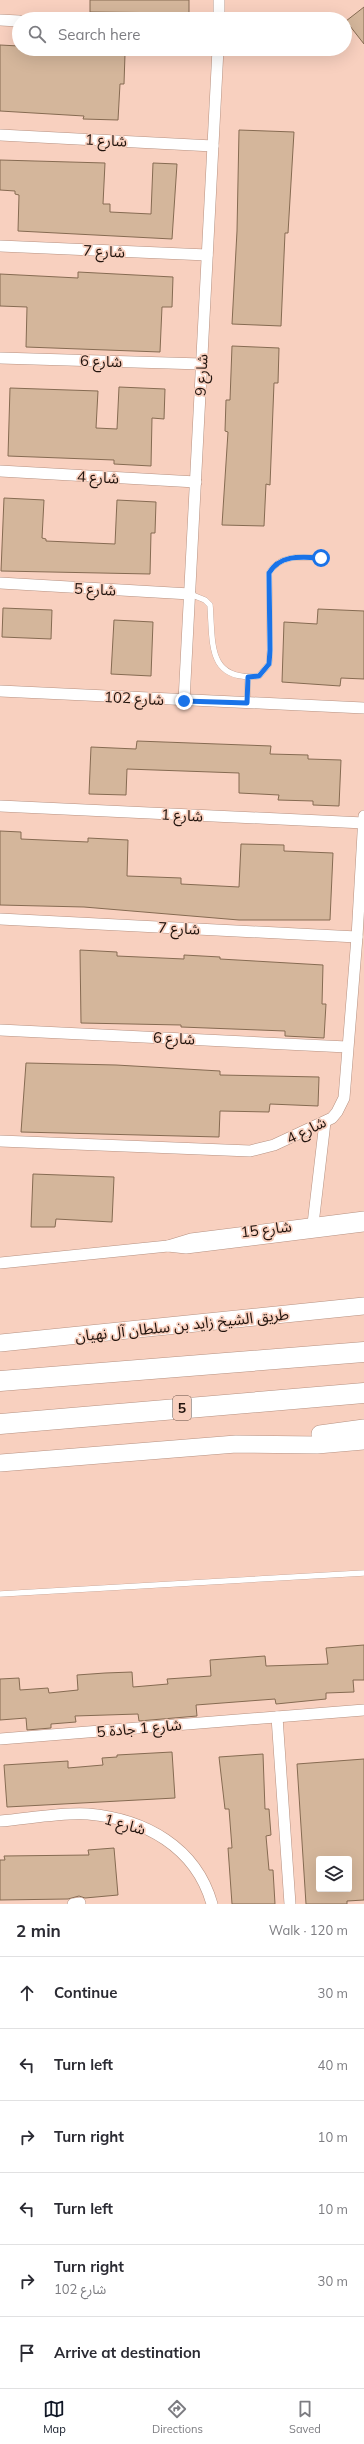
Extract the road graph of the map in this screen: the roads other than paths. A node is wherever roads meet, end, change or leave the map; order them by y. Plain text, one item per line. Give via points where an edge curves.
1 (219, 0) edge
2 (219, 12) edge
3 (0, 20) edge
4 (12, 20) edge
5 (218, 56) edge
6 (0, 135) edge
7 (213, 146) junction
8 (0, 246) edge
9 (207, 255) junction
10 (0, 358) edge
11 (202, 364) junction
12 (0, 472) edge
13 (196, 482) junction
14 (321, 558) dead end
15 (0, 583) edge
16 (190, 594) junction
17 (248, 677) junction
18 (0, 691) edge
19 (184, 701) junction
20 (247, 703) junction
21 (364, 708) edge
22 (0, 806) edge
23 (364, 816) edge
24 (364, 823) edge
25 (0, 919) edge
26 (357, 938) junction
27 (0, 1030) edge
28 (347, 1047) junction
29 (325, 1122) junction
30 (0, 1141) edge
31 (364, 1217) edge
32 (313, 1224) junction
33 (364, 1226) edge
34 (168, 1246) junction
35 (0, 1263) edge
36 (364, 1306) edge
37 (364, 1314) edge
38 (217, 1321) junction
39 (0, 1343) edge
40 (364, 1352) edge
41 (0, 1381) edge
42 (364, 1393) edge
43 (0, 1424) edge
44 (364, 1428) edge
45 (364, 1441) edge
46 (236, 1444) junction
47 (317, 1445) junction
48 (364, 1451) edge
49 (0, 1463) edge
50 (364, 1574) edge
51 (0, 1594) edge
52 (364, 1710) edge
53 (277, 1717) junction
54 (0, 1740) edge
55 (0, 1822) edge
56 (73, 1904) edge
57 (80, 1904) edge
58 (212, 1904) edge
59 (290, 1904) edge

1 - 2 street
3 - 4 street
5 - 7 street, شارع 9
6 - 7 street, شارع 1
7 - 9 street, شارع 9
8 - 9 street, شارع 7
9 - 11 street, شارع 9
10 - 11 street, شارع 6
11 - 13 street, شارع 9
12 - 13 street, شارع 4
13 - 16 street, شارع 9
14 - 17 lane via 285,559 271,569 267,582 269,664 259,676
15 - 16 street, شارع 5
16 - 17 lane via 210,605 216,660 223,670
16 - 19 street, شارع 9
17 - 20 lane
18 - 19 street, شارع 102
19 - 20 street, شارع 102
20 - 21 street, شارع 102
22 - 24 street, شارع 1
23 - 24 street, شارع 4
24 - 26 street, شارع 4
25 - 26 street, شارع 7
26 - 28 street, شارع 4
27 - 28 street, شارع 6
28 - 29 street, شارع 4 via 344,1098 337,1112
29 - 30 street, شارع 4 via 274,1146 250,1151
29 - 32 street
31 - 32 street, شارع 15
32 - 34 street, شارع 15 via 191,1238
33 - 34 street, شارع 15 via 186,1248
34 - 35 street, شارع 15
36 - 38 main road, طريق الشيخ زايد بن سلطان آل نهيان
37 - 38 main road
38 - 39 main road, طريق الشيخ زايد بن سلطان آل نهيان
40 - 41 highway
42 - 43 highway, 5
44 - 46 main road
45 - 47 main road
46 - 47 main road
46 - 49 main road
47 - 48 main road
50 - 51 lane
52 - 53 street, شارع 1 جادة 5
53 - 54 street, شارع 1 جادة 5
53 - 59 street
55 - 58 street, شارع 1 via 87,1814 119,1818 147,1828 173,1844 195,1865 207,1884
56 - 57 street

